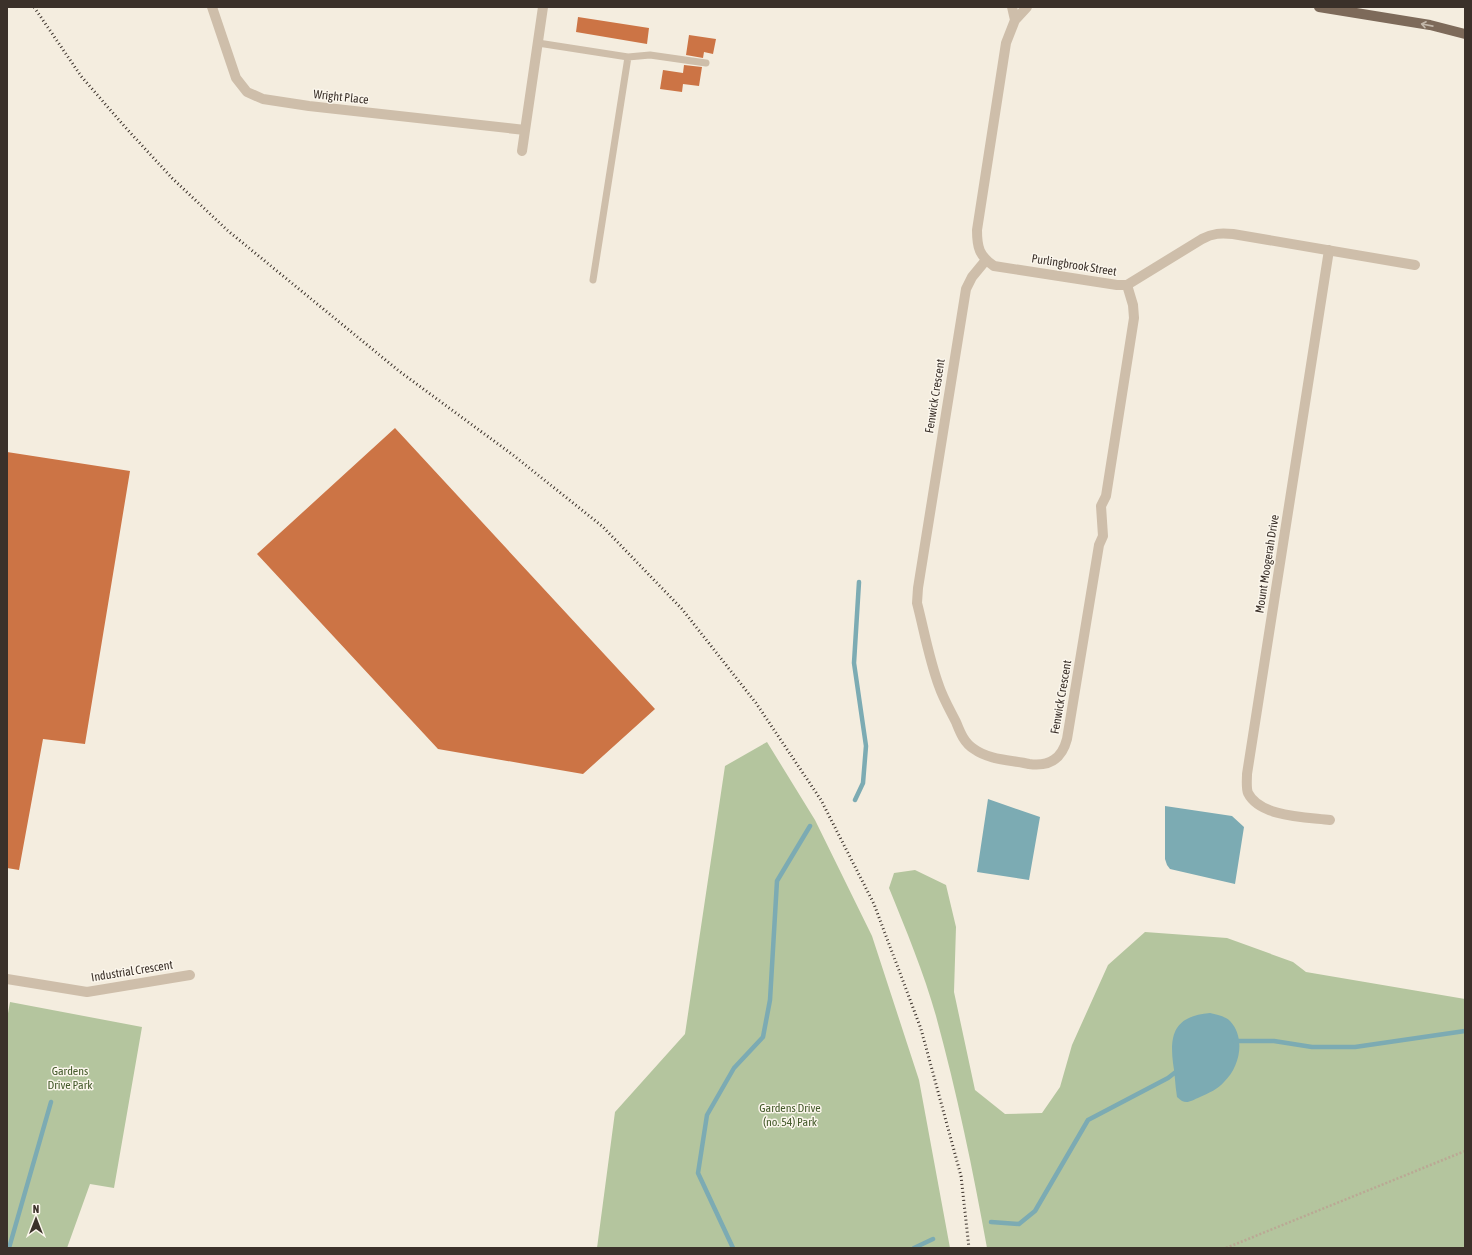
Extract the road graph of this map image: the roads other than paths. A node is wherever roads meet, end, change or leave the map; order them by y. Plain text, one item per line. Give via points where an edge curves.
1 (212, 7) edge
2 (543, 7) edge
3 (1012, 7) edge
4 (1027, 7) edge
5 (1319, 7) edge
6 (1015, 20) junction
7 (1465, 34) edge
8 (538, 43) junction
9 (628, 57) junction
10 (706, 63) dead end
11 (525, 130) junction
12 (522, 151) dead end
13 (1329, 250) junction
14 (986, 260) junction
15 (1415, 265) dead end
16 (593, 280) dead end
17 (1127, 285) junction
18 (1330, 820) dead end
19 (190, 975) dead end
20 (7, 979) edge

1 - 11 street, Wright Place via 236,78 247,92 262,99
2 - 8 street
3 - 6 street
4 - 6 street
7 -> 5 main road via 1430,25
6 - 14 street via 1006,43 977,230 977,245
8 - 9 lane
8 - 11 street
9 - 10 lane via 650,55
9 - 16 lane
11 - 12 street
13 - 15 street, Purlingbrook Street
13 - 17 street, Purlingbrook Street via 1233,234 1214,234
13 - 18 street, Mount Moogerah Drive via 1247,774 1248,792 1257,804 1270,811
14 - 17 street, Purlingbrook Street via 994,266
14 - 17 street, Fenwick Crescent via 966,289 917,603 941,693 965,742 989,757 1035,765 1045,764 1060,756 1067,739 1099,544 1103,536 1101,506 1106,496 1134,318
19 - 20 street, Industrial Crescent via 87,992

